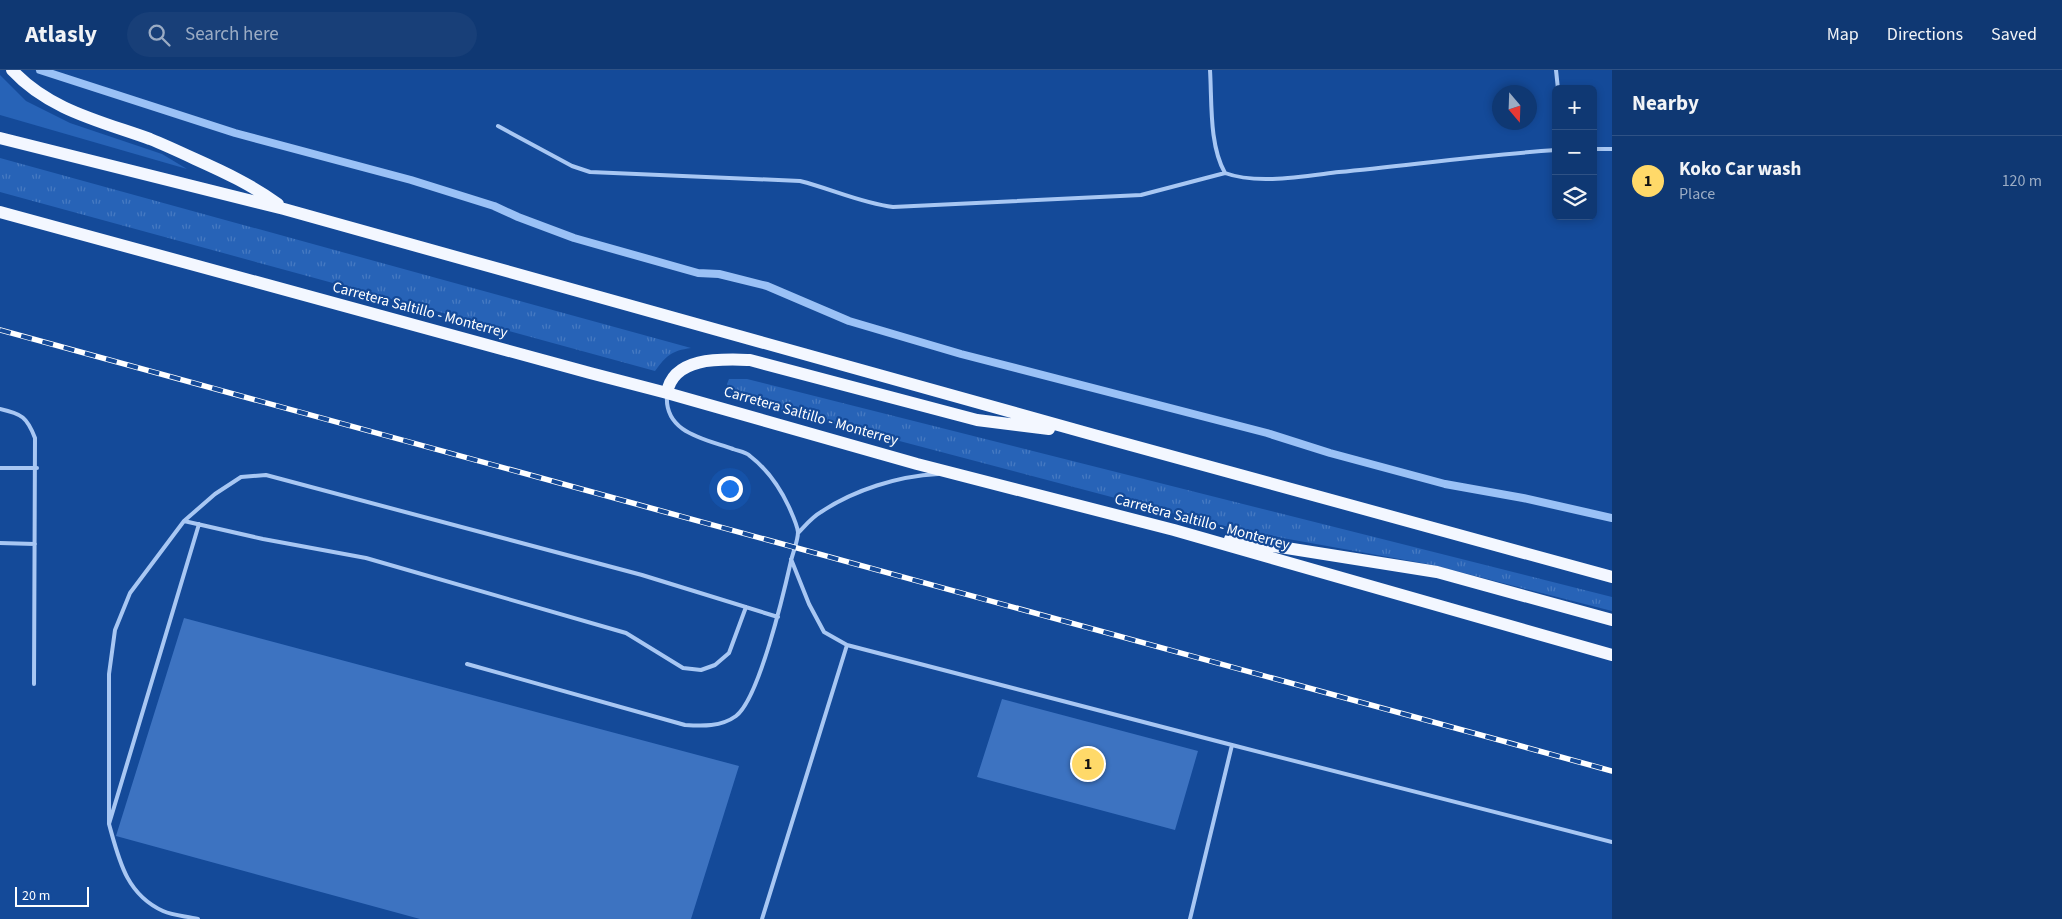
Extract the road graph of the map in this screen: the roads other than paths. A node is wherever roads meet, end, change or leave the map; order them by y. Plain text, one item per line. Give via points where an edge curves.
1 (12, 70) edge
2 (1210, 70) edge
3 (1556, 70) edge
4 (1558, 85) edge
5 (498, 126) dead end
6 (0, 138) edge
7 (1597, 149) edge
8 (1552, 150) edge
9 (1612, 150) edge
10 (1225, 173) junction
11 (284, 209) junction
12 (0, 212) edge
13 (667, 392) junction
14 (0, 409) edge
15 (1094, 435) junction
16 (0, 468) edge
17 (36, 468) junction
18 (957, 474) junction
19 (184, 521) junction
20 (199, 524) junction
21 (1174, 530) junction
22 (798, 533) junction
23 (0, 543) edge
24 (35, 544) junction
25 (791, 560) junction
26 (1612, 577) edge
27 (746, 607) junction
28 (778, 617) junction
29 (1612, 620) edge
30 (847, 645) junction
31 (1612, 655) edge
32 (467, 664) dead end
33 (34, 684) dead end
34 (1232, 745) junction
35 (109, 824) junction
36 (1612, 842) edge
37 (198, 919) edge
38 (762, 919) edge
39 (1190, 919) edge

1 - 11 main road via 57,104 151,140 236,178
2 - 10 lane via 1215,149
3 - 4 lane
5 - 10 lane via 572,166 590,172 800,181 872,204 894,207 1141,195
6 - 11 main road
7 - 9 lane
8 - 10 lane via 1282,178 1236,177
11 - 15 main road
12 - 13 main road, Carretera Saltillo - Monterrey
13 - 15 main road via 673,376 696,363 750,360 977,420
13 - 18 main road, Carretera Saltillo - Monterrey
13 - 22 lane via 668,410 680,428 749,455 767,473 785,498
14 - 17 lane via 29,421 35,438
15 - 26 main road
16 - 17 lane
17 - 24 lane
18 - 21 main road, Carretera Saltillo - Monterrey
18 - 22 lane via 908,478 867,489 820,512
19 - 20 lane
19 - 27 lane via 241,477 266,475
19 - 35 lane via 130,593 115,630 109,674
20 - 27 lane via 366,558 616,630 683,668 701,670 715,665 729,653
20 - 35 lane
21 - 29 main road via 1436,572
21 - 31 main road, Carretera Saltillo - Monterrey
22 - 25 lane
23 - 24 lane
24 - 33 lane
25 - 28 lane
25 - 30 lane via 824,632
27 - 28 lane
28 - 32 lane via 750,698 737,716 723,723 704,726 684,725
30 - 34 lane
30 - 38 lane
34 - 36 lane
34 - 39 lane
35 - 37 lane via 121,867 136,892 164,911

